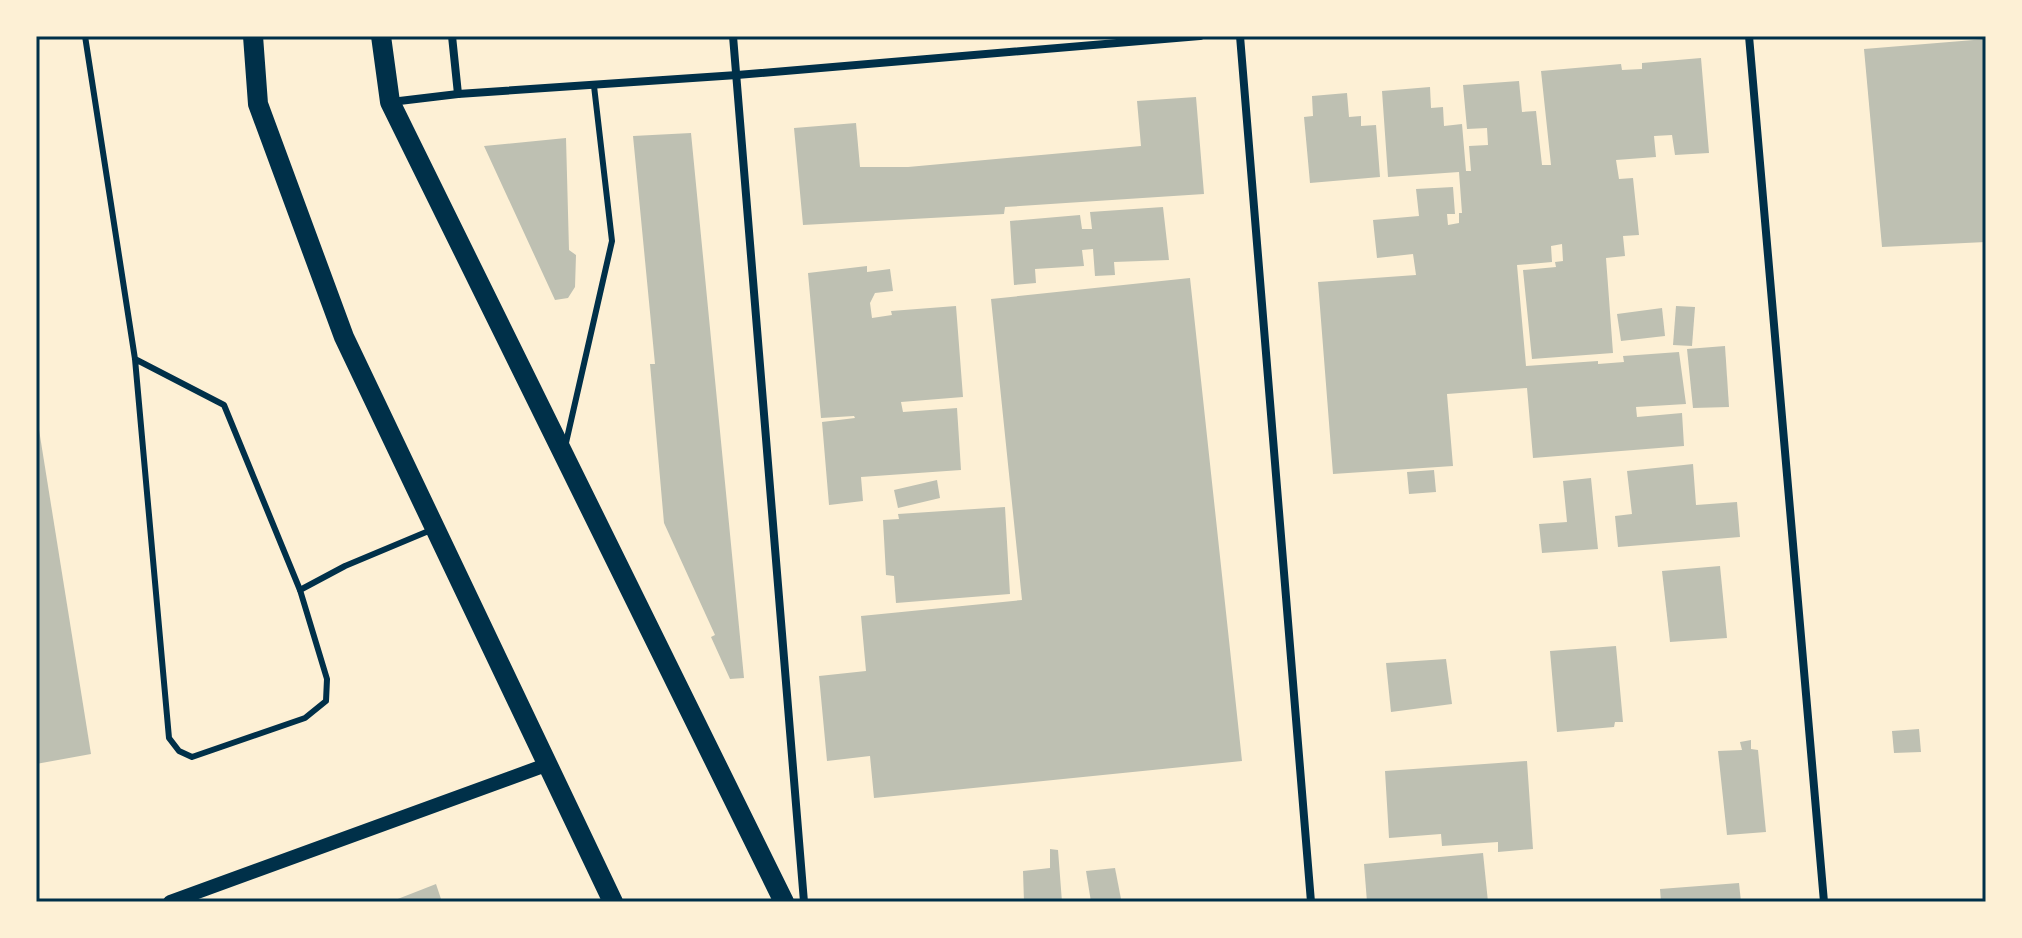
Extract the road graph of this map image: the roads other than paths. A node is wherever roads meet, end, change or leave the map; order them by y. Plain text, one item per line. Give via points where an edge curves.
1 (85, 36) edge
2 (253, 36) edge
3 (381, 36) edge
4 (452, 36) edge
5 (733, 36) edge
6 (1200, 36) edge
7 (1240, 36) edge
8 (1749, 36) edge
9 (737, 75) junction
10 (594, 86) junction
11 (458, 94) junction
12 (390, 102) junction
13 (135, 359) junction
14 (564, 454) junction
15 (434, 529) junction
16 (300, 590) junction
17 (546, 765) junction
18 (170, 902) edge
19 (613, 902) edge
20 (784, 902) edge
21 (804, 902) edge
22 (1311, 902) edge
23 (1824, 902) edge

1 - 13 lane
2 - 15 main road via 263,119 344,337
3 - 12 main road
4 - 11 street
5 - 9 street
6 - 9 street
7 - 22 street
8 - 23 street
9 - 10 street
9 - 21 street
10 - 11 street
10 - 14 lane via 612,241
11 - 12 street
12 - 14 main road
13 - 16 lane via 224,405
13 - 16 lane via 169,738 179,751 192,757 263,733 305,718 326,701 327,679
14 - 20 main road
15 - 16 lane
15 - 17 main road
17 - 18 street
17 - 19 main road

